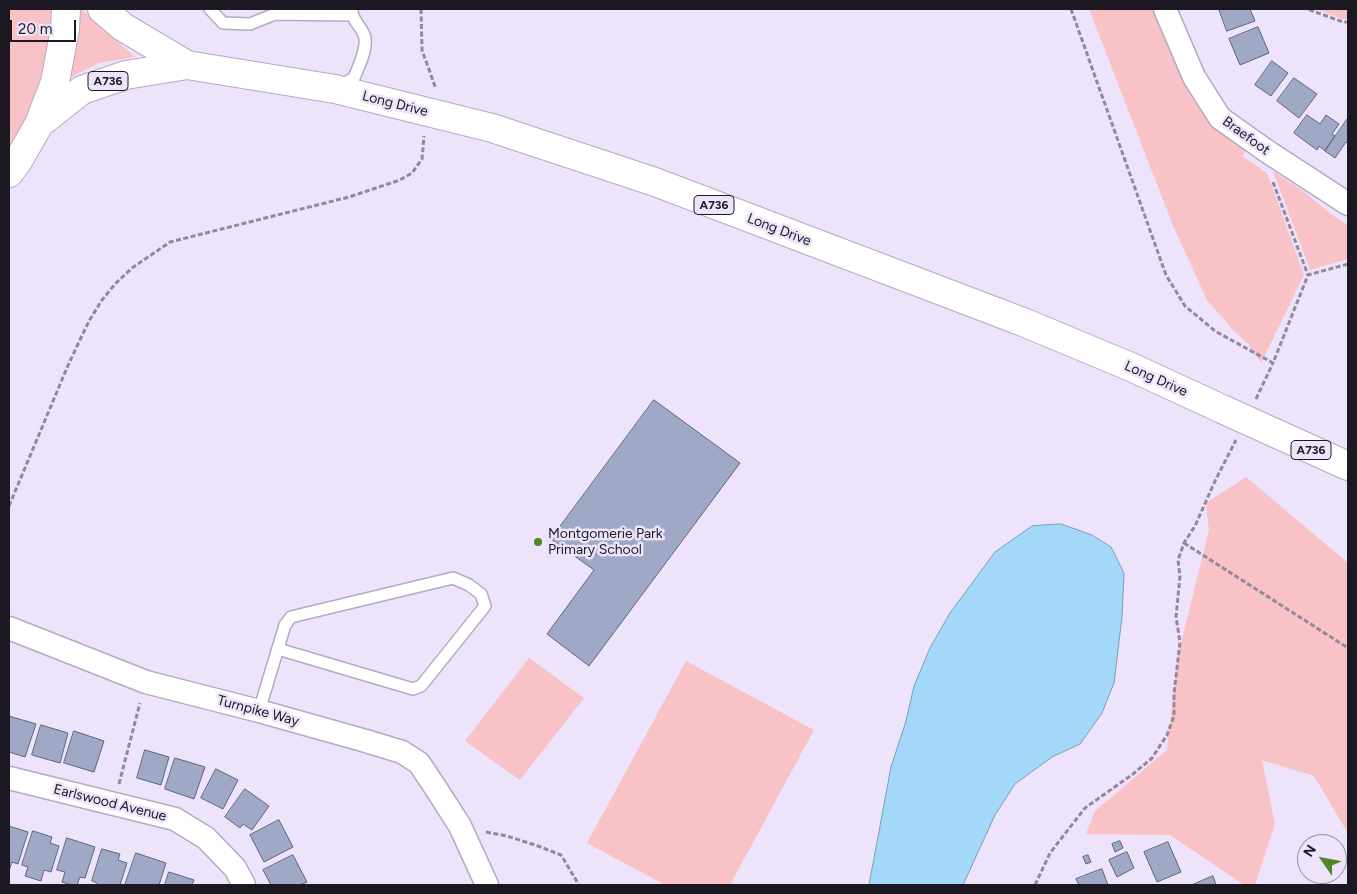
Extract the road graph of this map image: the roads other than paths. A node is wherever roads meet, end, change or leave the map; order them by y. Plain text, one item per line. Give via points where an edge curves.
1 (66, 9) edge
2 (102, 9) edge
3 (210, 9) edge
4 (1165, 9) edge
5 (352, 12) edge
6 (187, 65) junction
7 (335, 90) junction
8 (39, 124) junction
9 (9, 173) edge
10 (1348, 204) edge
11 (1348, 466) edge
12 (9, 628) edge
13 (278, 649) junction
14 (258, 711) junction
15 (9, 778) edge
16 (244, 885) edge
17 (487, 885) edge

1 - 8 main road via 56,82
2 - 6 main road, Long Drive / A736 via 122,28
3 - 5 lane via 223,23 250,24 275,14
4 - 10 street, Braefoot via 1194,77 1220,118
5 - 7 lane via 365,38 364,51 354,78
6 - 7 main road, Long Drive / A736
6 - 8 main road, Long Drive / A736 via 126,75 82,90
7 - 11 main road, Long Drive / A736, bridge via 492,128 655,182 1023,322 1131,367
8 - 9 main road
12 - 14 street, Turnpike Way via 146,682
13 - 13 lane via 290,617 453,578 481,594 485,606 421,686 412,689
13 - 14 lane
14 - 17 street, Turnpike Way via 402,752 419,763 463,834
15 - 16 street, Earlswood Avenue via 175,819 206,838 235,868

